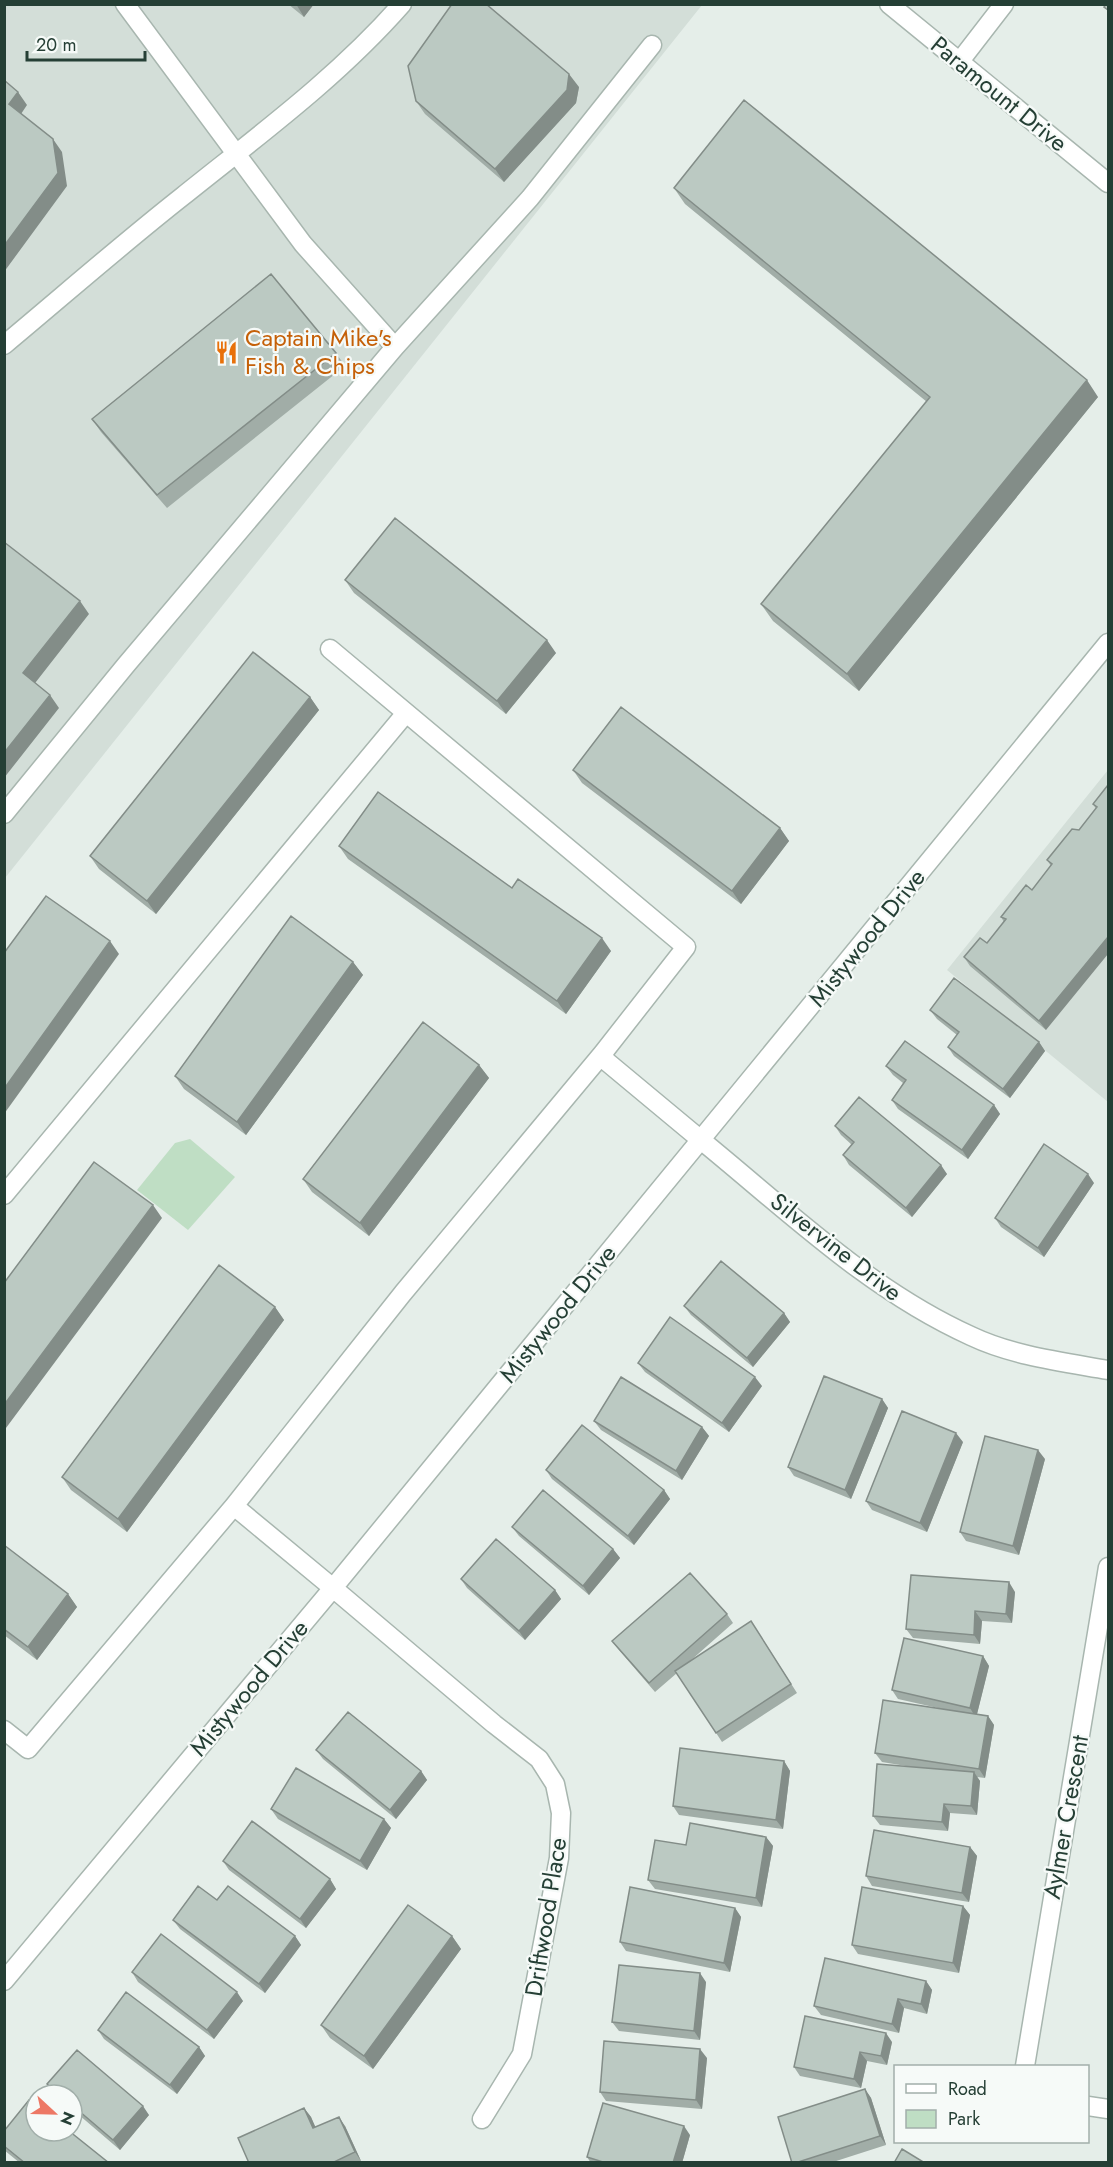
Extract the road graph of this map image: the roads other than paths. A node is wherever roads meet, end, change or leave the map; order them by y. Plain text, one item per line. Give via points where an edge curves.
1 (125, 4) edge
2 (402, 4) edge
3 (889, 4) edge
4 (1004, 4) edge
5 (652, 45) dead end
6 (960, 61) junction
7 (237, 154) junction
8 (1108, 183) edge
9 (4, 345) edge
10 (395, 347) junction
11 (1108, 643) edge
12 (330, 649) dead end
13 (406, 713) junction
14 (4, 814) edge
15 (603, 1053) junction
16 (701, 1140) junction
17 (4, 1195) edge
18 (1108, 1370) edge
19 (234, 1506) junction
20 (1108, 1568) edge
21 (333, 1588) junction
22 (4, 1730) edge
23 (4, 1981) edge
24 (1025, 2065) edge
25 (1089, 2106) edge
26 (1108, 2109) edge
27 (482, 2119) dead end

1 - 7 street
2 - 7 street via 371,39 294,110
3 - 6 street, Paramount Drive
4 - 6 street
5 - 10 street via 530,198
6 - 8 street, Paramount Drive
7 - 9 street
7 - 10 street via 303,244
10 - 14 street
11 - 16 street, Mistywood Drive
12 - 13 street
13 - 15 street via 687,947
13 - 17 street
15 - 16 street, Silvervine Drive via 606,1061
15 - 19 street via 403,1293
16 - 18 street, Silvervine Drive via 878,1285 914,1306 972,1337 1034,1356
16 - 21 street, Mistywood Drive
19 - 21 street, Driftwood Place
19 - 22 street via 28,1749
20 - 24 street, Aylmer Crescent
21 - 23 street, Mistywood Drive
21 - 27 street, Driftwood Place via 539,1759 555,1784 561,1813 559,1858 522,2054
25 - 26 street

